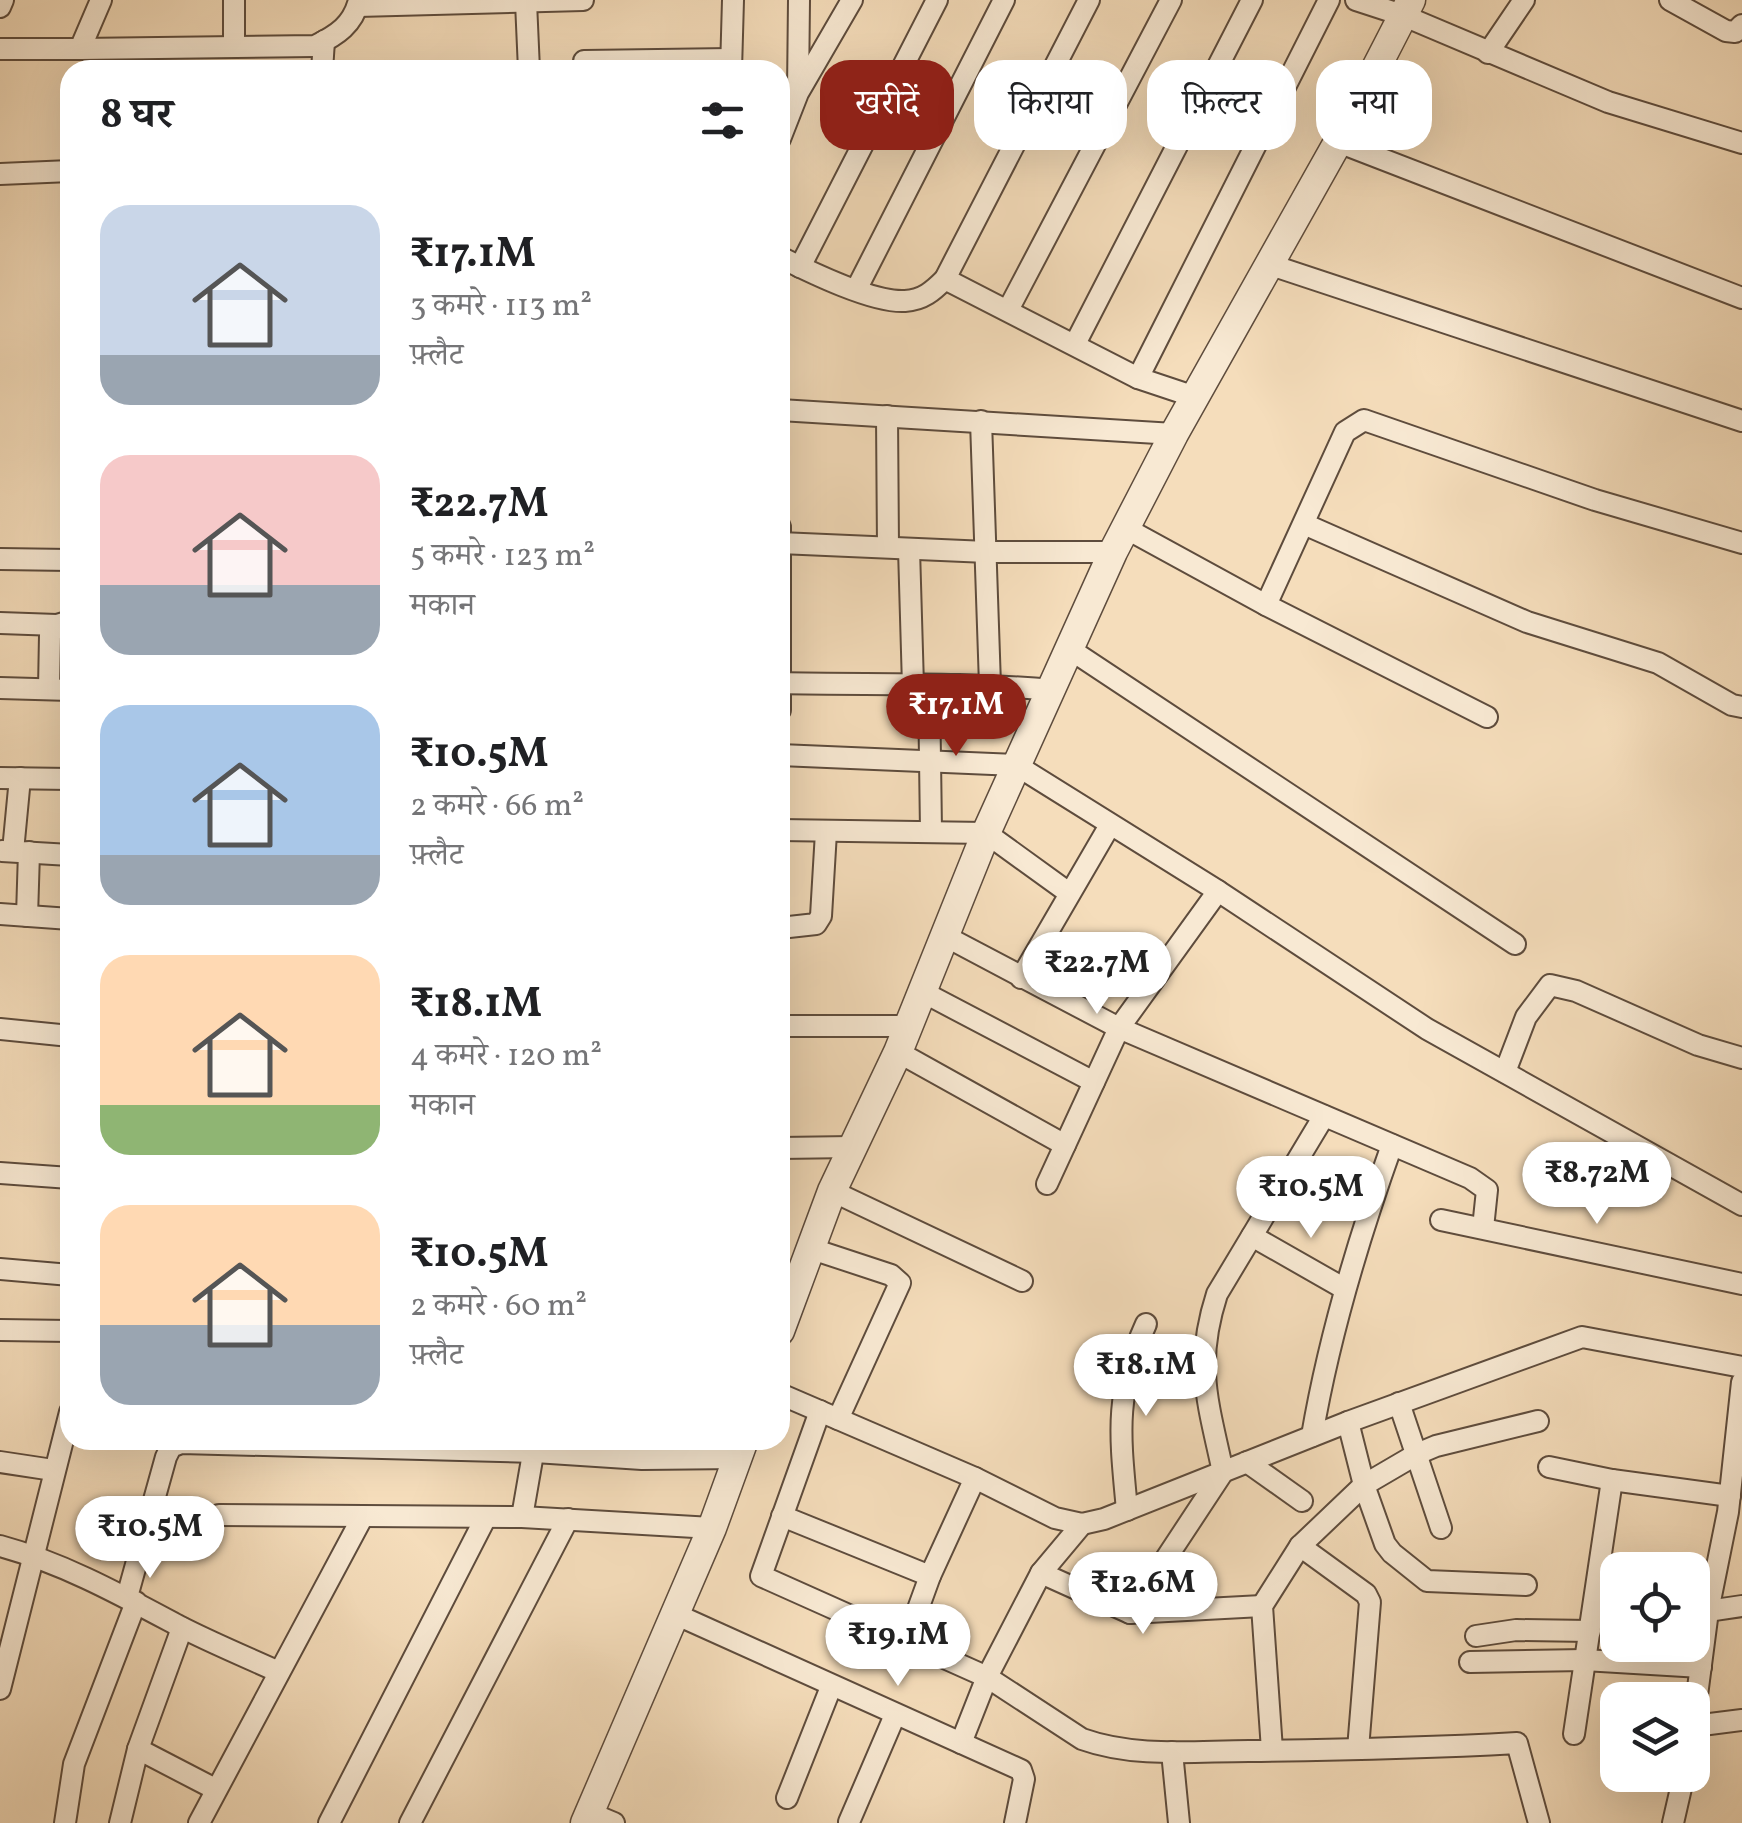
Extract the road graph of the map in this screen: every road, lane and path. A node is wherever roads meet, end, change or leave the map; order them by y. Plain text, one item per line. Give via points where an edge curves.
1 (101, 0) edge
2 (234, 0) edge
3 (584, 0) edge
4 (733, 0) edge
5 (798, 0) edge
6 (852, 0) edge
7 (937, 0) edge
8 (1004, 0) edge
9 (1089, 0) edge
10 (1172, 0) edge
11 (1252, 0) edge
12 (1328, 0) edge
13 (1356, 0) edge
14 (1524, 0) edge
15 (1670, 0) edge
16 (473, 2) edge
17 (526, 2) edge
18 (358, 3) edge
19 (406, 3) edge
20 (1406, 8) edge
21 (1742, 25) edge
22 (324, 42) junction
23 (234, 46) junction
24 (0, 49) edge
25 (80, 49) junction
26 (1488, 53) junction
27 (323, 60) edge
28 (529, 60) edge
29 (731, 60) edge
30 (1380, 60) edge
31 (798, 94) junction
32 (790, 114) edge
33 (1742, 143) edge
34 (1334, 150) edge
35 (1359, 150) edge
36 (60, 171) edge
37 (0, 174) edge
38 (790, 262) edge
39 (1272, 266) junction
40 (800, 267) junction
41 (945, 280) junction
42 (856, 290) junction
43 (1742, 298) edge
44 (1008, 310) junction
45 (1075, 344) junction
46 (1138, 378) junction
47 (1195, 397) junction
48 (790, 411) edge
49 (887, 416) junction
50 (982, 421) junction
51 (1742, 421) edge
52 (1174, 434) junction
53 (1304, 524) junction
54 (790, 538) edge
55 (1120, 540) junction
56 (1742, 543) edge
57 (898, 548) junction
58 (988, 552) junction
59 (0, 559) edge
60 (60, 560) edge
61 (1266, 605) junction
62 (0, 623) edge
63 (60, 623) edge
64 (60, 626) edge
65 (1071, 650) junction
66 (790, 682) edge
67 (990, 684) junction
68 (921, 687) junction
69 (0, 688) edge
70 (60, 689) edge
71 (1053, 690) junction
72 (1742, 707) edge
73 (1487, 716) dead end
74 (790, 756) edge
75 (931, 764) junction
76 (1016, 765) junction
77 (10, 778) edge
78 (60, 779) edge
79 (1110, 826) junction
80 (790, 830) edge
81 (826, 832) junction
82 (931, 832) junction
83 (986, 833) junction
84 (14, 852) edge
85 (60, 854) edge
86 (1218, 891) junction
87 (1070, 893) junction
88 (0, 914) edge
89 (28, 916) junction
90 (60, 918) edge
91 (790, 928) edge
92 (944, 936) junction
93 (1515, 944) dead end
94 (1021, 978) junction
95 (922, 991) junction
96 (790, 1026) edge
97 (909, 1026) junction
98 (1119, 1028) junction
99 (0, 1029) edge
100 (60, 1035) edge
101 (898, 1052) junction
102 (1742, 1058) edge
103 (1505, 1072) junction
104 (1094, 1082) junction
105 (1324, 1116) junction
106 (1065, 1145) junction
107 (1392, 1145) junction
108 (852, 1147) junction
109 (790, 1148) edge
110 (0, 1173) edge
111 (60, 1177) edge
112 (1047, 1184) dead end
113 (832, 1191) junction
114 (1742, 1205) edge
115 (1441, 1220) dead end
116 (1484, 1228) junction
117 (1252, 1236) junction
118 (809, 1248) junction
119 (0, 1269) edge
120 (60, 1274) edge
121 (1022, 1281) dead end
122 (1742, 1284) edge
123 (1345, 1289) junction
124 (790, 1302) edge
125 (1146, 1324) dead end
126 (0, 1330) edge
127 (60, 1331) edge
128 (1742, 1367) edge
129 (1742, 1382) edge
130 (1741, 1392) edge
131 (790, 1398) edge
132 (1399, 1403) junction
133 (829, 1415) junction
134 (1538, 1421) dead end
135 (1348, 1422) junction
136 (1312, 1436) junction
137 (60, 1446) edge
138 (170, 1450) edge
139 (533, 1450) edge
140 (741, 1450) edge
141 (1417, 1454) junction
142 (0, 1462) edge
143 (1246, 1462) junction
144 (1549, 1466) dead end
145 (53, 1470) junction
146 (1223, 1472) junction
147 (975, 1478) junction
148 (1612, 1480) junction
149 (1364, 1485) junction
150 (1302, 1501) dead end
151 (1733, 1506) edge
152 (1127, 1510) junction
153 (219, 1515) dead end
154 (782, 1516) junction
155 (486, 1517) junction
156 (522, 1517) junction
157 (362, 1518) junction
158 (568, 1520) junction
159 (1082, 1524) junction
160 (712, 1528) junction
161 (1441, 1528) dead end
162 (0, 1546) edge
163 (1300, 1546) junction
164 (32, 1555) junction
165 (1041, 1574) junction
166 (930, 1576) junction
167 (1526, 1585) dead end
168 (132, 1600) junction
169 (1710, 1603) edge
170 (1262, 1606) junction
171 (1742, 1606) edge
172 (1710, 1611) edge
173 (1130, 1613) junction
174 (675, 1614) junction
175 (182, 1628) junction
176 (1590, 1632) junction
177 (1476, 1636) dead end
178 (906, 1642) junction
179 (1584, 1660) junction
180 (1470, 1662) dead end
181 (1702, 1662) edge
182 (1701, 1667) junction
183 (279, 1672) junction
184 (988, 1676) junction
185 (1699, 1682) edge
186 (1, 1683) edge
187 (831, 1687) junction
188 (895, 1715) junction
189 (1742, 1720) edge
190 (1710, 1727) edge
191 (1574, 1734) dead end
192 (960, 1744) junction
193 (138, 1749) junction
194 (1358, 1749) junction
195 (1272, 1750) junction
196 (1172, 1752) junction
197 (215, 1788) junction
198 (1680, 1792) edge
199 (787, 1798) dead end
200 (597, 1820) edge
201 (849, 1822) edge
202 (66, 1823) edge
203 (120, 1823) edge
204 (199, 1823) edge
205 (329, 1823) edge
206 (410, 1823) edge
207 (1015, 1823) edge
208 (1180, 1823) edge
209 (1539, 1823) edge
210 (1673, 1823) edge

1 - 25 street
2 - 23 street
3 - 17 street
4 - 29 street
5 - 31 street
6 - 31 street
7 - 40 street
8 - 42 street
9 - 41 street
10 - 44 street
11 - 45 street
12 - 46 street
13 - 20 street
14 - 26 street
15 - 21 street via 1726,32
16 - 17 street
16 - 19 street
17 - 28 street
18 - 19 street
18 - 22 street via 354,18
20 - 26 street
20 - 30 street
22 - 23 street
22 - 27 street
23 - 25 street
24 - 25 street
26 - 33 street via 1622,108
31 - 32 street
34 - 39 street
35 - 43 street
36 - 37 street
38 - 40 street
39 - 47 street
39 - 51 street
40 - 42 street
41 - 42 street via 930,295 902,302
41 - 44 street
44 - 45 street
45 - 46 street
46 - 47 street
47 - 52 street
48 - 49 street
49 - 50 street
49 - 57 street
50 - 52 street
50 - 58 street
52 - 55 street
53 - 56 street via 1345,432 1364,420
53 - 61 street
53 - 72 street via 1527,622 1658,663
54 - 57 street
55 - 58 street
55 - 61 street
55 - 65 street
57 - 58 street
57 - 68 street
58 - 67 street
59 - 60 street
61 - 73 street
62 - 63 street
64 - 70 street via 50,635
65 - 71 street
65 - 93 street
66 - 68 street
67 - 68 street
67 - 71 street
68 - 75 street
69 - 70 street
71 - 76 street
74 - 75 street
75 - 76 street
75 - 82 street
76 - 79 street
76 - 83 street
77 - 78 street
77 - 84 street
79 - 86 street
79 - 87 street
80 - 81 street
81 - 82 street
81 - 91 street via 821,916 809,927
82 - 83 street
83 - 87 street
83 - 92 street
84 - 85 street
84 - 89 street
86 - 98 street
86 - 103 street via 1427,1029
87 - 94 street
88 - 89 street
89 - 90 street
92 - 94 street
92 - 95 street
94 - 98 street
95 - 97 street
95 - 104 street
96 - 97 street
97 - 101 street
98 - 104 street
98 - 105 street
99 - 100 street
101 - 106 street
101 - 108 street
102 - 103 street via 1550,986 1526,1017
103 - 114 street
104 - 106 street
105 - 107 street
105 - 117 street
106 - 112 street
107 - 116 street via 1487,1190
107 - 123 street
108 - 109 street
108 - 113 street
110 - 111 street
113 - 118 street
113 - 121 street
115 - 116 street
116 - 122 street
117 - 123 street
117 - 146 street via 1218,1294 1203,1355
118 - 124 street
118 - 133 street via 900,1283
119 - 120 street
123 - 136 street
125 - 152 street via 1123,1389
126 - 127 street
128 - 132 street via 1582,1337
129 - 130 street
130 - 151 street
131 - 133 street
132 - 135 street
132 - 141 street
133 - 147 street
133 - 154 street
134 - 141 street
135 - 136 street
135 - 149 street
136 - 143 street
137 - 145 street
138 - 168 street
139 - 156 street
140 - 160 street
141 - 149 street
141 - 161 street
142 - 145 street
143 - 146 street
143 - 150 street
144 - 148 street
145 - 164 street
146 - 152 street
146 - 173 street
147 - 159 street
147 - 166 street
148 - 151 street
148 - 176 street
149 - 163 street
149 - 167 street via 1385,1544 1427,1581
151 - 169 street
152 - 159 street
153 - 157 street
154 - 166 street
154 - 178 street via 761,1576
155 - 156 street
155 - 157 street
155 - 205 street
156 - 158 street
157 - 183 street
158 - 160 street
158 - 206 street
159 - 165 street
160 - 174 street
162 - 164 street
163 - 170 street
163 - 194 street via 1370,1602
164 - 168 street
164 - 186 street
165 - 173 street
165 - 184 street
166 - 178 street
168 - 175 street
168 - 202 street via 74,1764
170 - 173 street
170 - 195 street
171 - 172 street
174 - 187 street
174 - 200 street
175 - 183 street
175 - 193 street
176 - 177 street
176 - 179 street
178 - 184 street
179 - 180 street
179 - 182 street
179 - 191 street
181 - 182 street
182 - 185 street
183 - 197 street
184 - 192 street
184 - 196 street via 1082,1740
187 - 188 street
187 - 199 street
188 - 192 street
188 - 201 street
189 - 190 street
192 - 207 street via 1021,1770
193 - 197 street
193 - 203 street
194 - 195 street
194 - 209 street via 1517,1743
195 - 196 street
196 - 208 street
197 - 204 street
198 - 210 street

